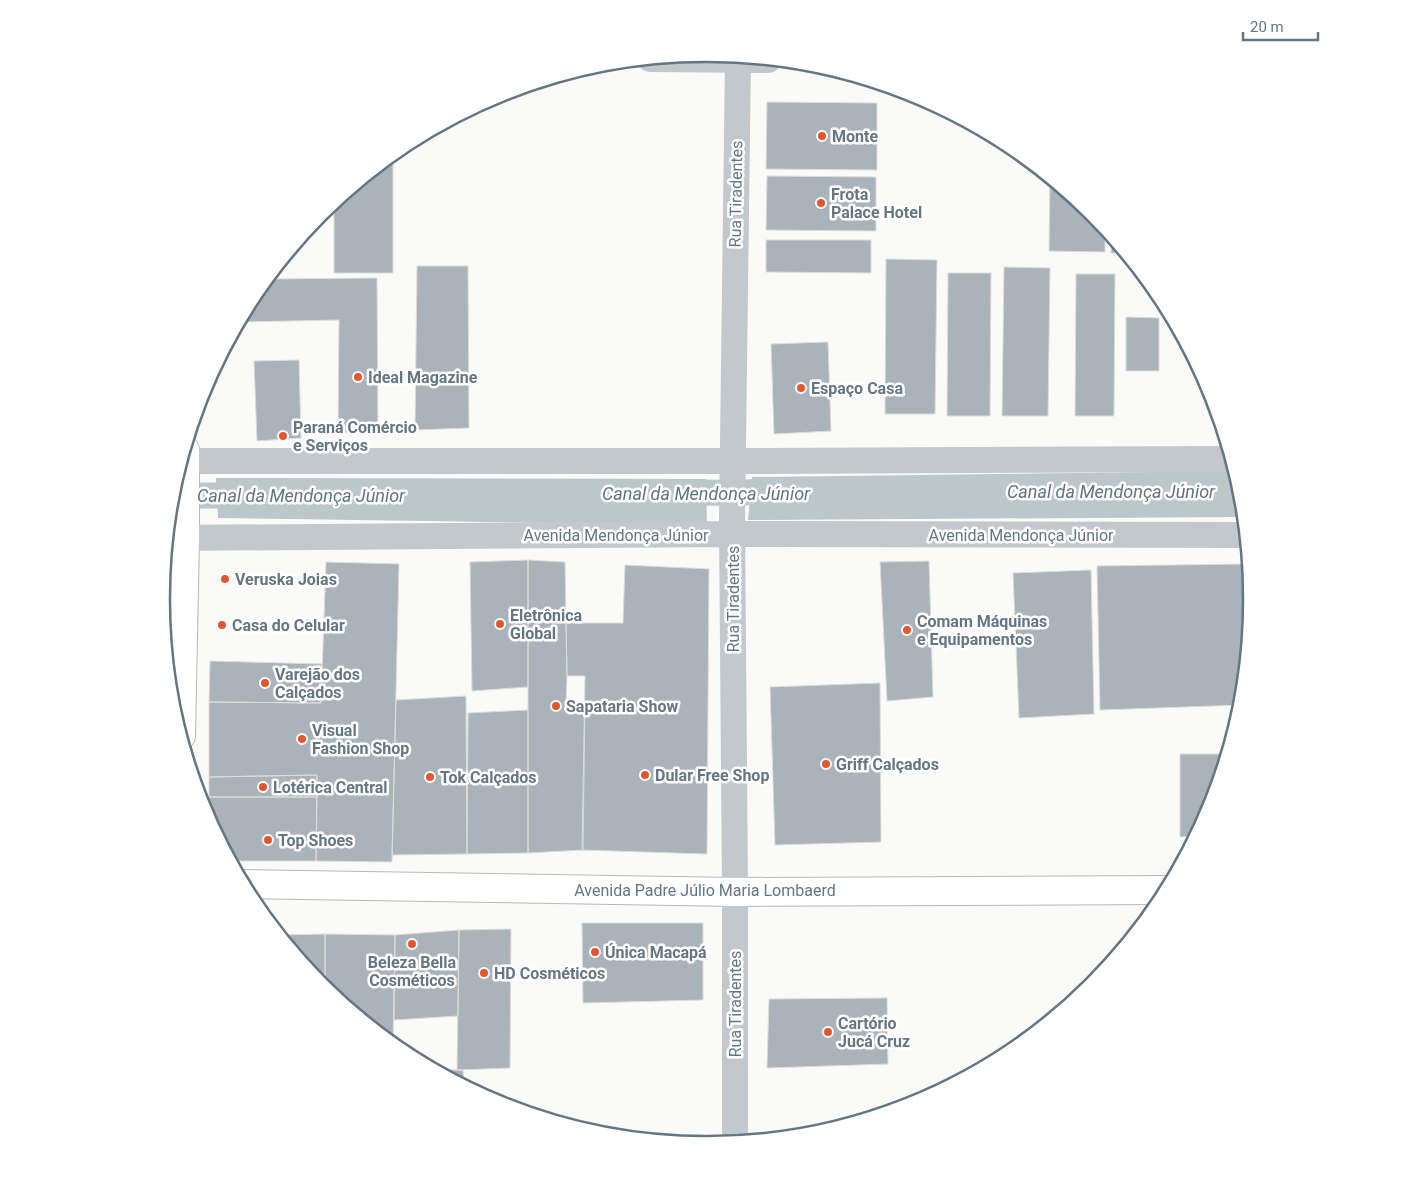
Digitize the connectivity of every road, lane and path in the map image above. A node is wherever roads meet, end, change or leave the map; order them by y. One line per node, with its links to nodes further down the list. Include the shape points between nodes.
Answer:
1 (738, 64): 4 (street, Rua Tiradentes)
2 (1225, 459): 4 (street)
3 (187, 463): 4 (street)
4 (733, 469): 6 (street, Rua Tiradentes)
5 (183, 483): 7 (main road)
6 (732, 528): 7 (street, Avenida Mendonça Júnior); 8 (street, Avenida Mendonça Júnior); 12 (street, Rua Tiradentes)
7 (179, 532): 9 (main road)
8 (1239, 535)
9 (181, 707)
10 (252, 884): 12 (main road, Avenida Padre Júlio Maria Lombaerd)
11 (1157, 890): 12 (main road, Avenida Padre Júlio Maria Lombaerd)
12 (736, 892): 13 (street, Rua Tiradentes)
13 (735, 1134)

